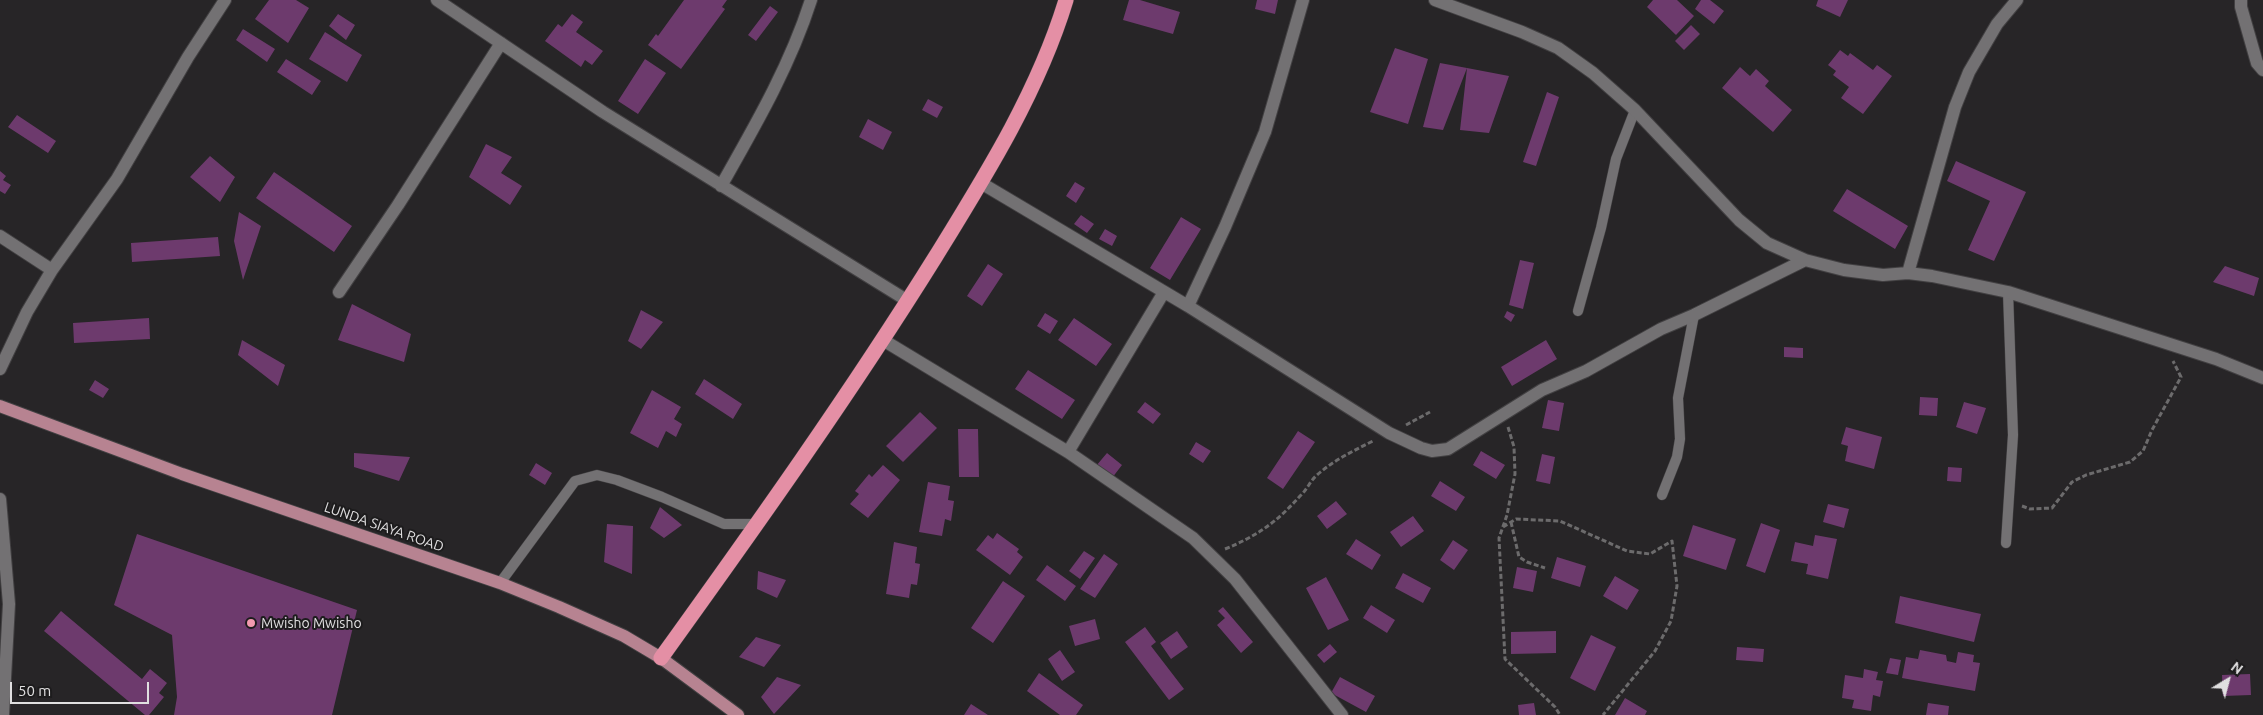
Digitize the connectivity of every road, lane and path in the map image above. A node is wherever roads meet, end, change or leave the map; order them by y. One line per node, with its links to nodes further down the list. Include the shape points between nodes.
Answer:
1 (225, 0): 16 (street, via 117,180)
2 (437, 0): 9 (street)
3 (811, 0): 13 (street, via 784,69)
4 (1066, 0): 12 (highway, via 1038,74)
5 (1303, 0): 22 (street, via 1265,132)
6 (1435, 0): 11 (street, via 1514,28 1558,48)
7 (2017, 0): 17 (street, via 1997,24 1969,72 1955,107)
8 (2241, 0): 10 (street, via 2257,63)
9 (501, 43): 13 (street); 18 (street)
10 (2263, 70)
11 (1635, 110): 15 (street, via 1739,220 1767,243); 23 (lane, via 1616,159)
12 (981, 183): 19 (street); 21 (highway)
13 (721, 186): 21 (street)
14 (0, 236): 16 (street)
15 (1805, 260): 17 (street, via 1883,275); 24 (street)
16 (52, 270): 27 (street)
17 (1908, 273): 20 (street)
18 (339, 292)
19 (1164, 292): 22 (street); 33 (street)
20 (2008, 292): 26 (street); 36 (lane, via 2013,435)
21 (908, 301): 25 (highway)
22 (1188, 306): 32 (street)
23 (1578, 311)
24 (1694, 316): 31 (street, via 1661,329 1586,371 1542,390); 34 (lane, via 1678,398 1680,439 1677,457)
25 (883, 340): 33 (street); 38 (highway)
26 (2164, 342): 28 (street); 36 (path, via 2181,376 2143,452 2130,462 2072,482 2052,508 2030,509)
27 (0, 368)
28 (2263, 377)
29 (0, 406): 43 (main road, LUNDA SIAYA ROAD, via 182,474)
30 (1430, 412): 32 (path)
31 (1505, 415): 32 (street, via 1448,449 1432,451); 39 (path, via 1514,447 1515,474)
32 (1389, 434): 41 (path, via 1336,459 1266,530)
33 (1068, 452): 41 (street, via 1175,524)
34 (1662, 495)
35 (0, 499): 45 (street, via 9,604)
36 (2009, 502): 40 (lane)
37 (1511, 522): 39 (path); 42 (path, via 1519,557); 49 (path, via 1516,518 1560,521 1627,551 1650,554 1672,541 1677,586 1670,621 1655,651)
38 (757, 524): 43 (lane, via 724,524 617,480 597,475 574,481); 44 (highway)
39 (1503, 527): 48 (path, via 1499,538 1505,659)
40 (2006, 543)
41 (1211, 555): 47 (street, via 1235,579)
42 (1545, 568)
43 (500, 583): 44 (main road, LUNDA SIAYA ROAD, via 624,636)
44 (661, 658): 46 (main road, LUNDA SIAYA ROAD)
45 (3, 715)
46 (738, 715)
47 (1342, 715)
48 (1560, 715)
49 (1603, 715)

